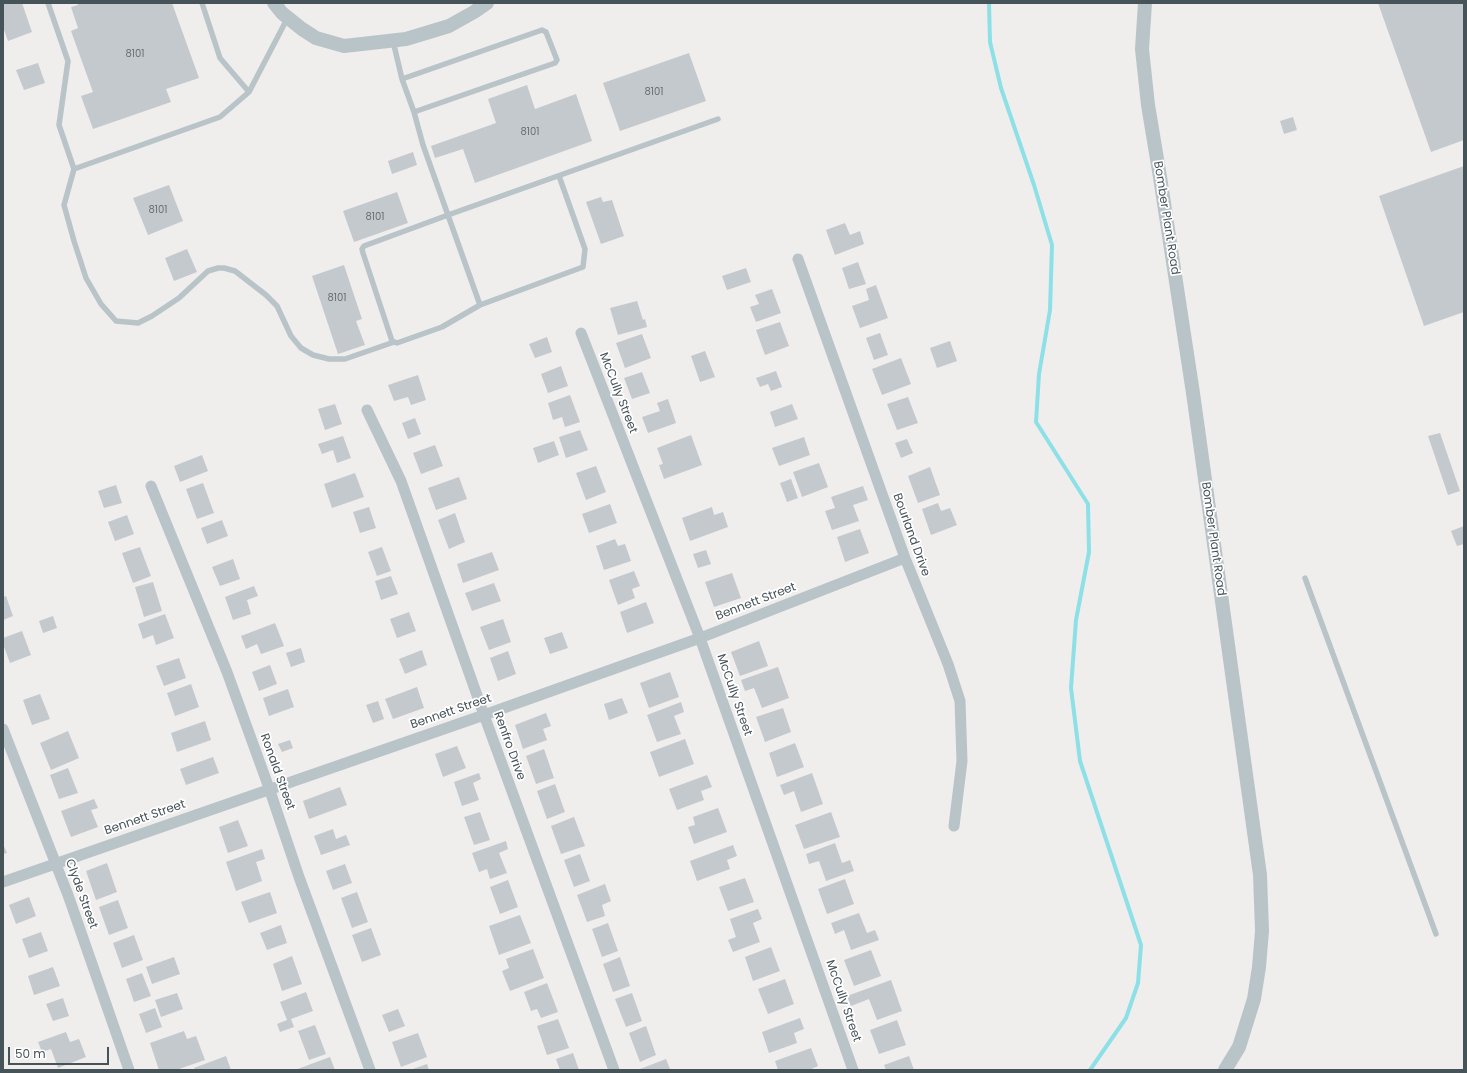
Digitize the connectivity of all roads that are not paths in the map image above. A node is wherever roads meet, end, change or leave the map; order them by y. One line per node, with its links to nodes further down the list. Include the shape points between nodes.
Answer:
1 (48, 3): 12 (lane, via 68,61 59,126)
2 (202, 3): 9 (lane, via 220,58)
3 (274, 3): 6 (street)
4 (487, 3): 7 (street, via 449,26)
5 (1145, 3): 35 (street, Bomber Plant Road, via 1142,49 1148,105 1192,385 1260,874 1262,932 1254,999 1238,1047)
6 (288, 18): 7 (street, via 316,38 344,46); 9 (lane)
7 (392, 41): 8 (lane)
8 (402, 79): 10 (lane); 10 (lane, via 542,30 546,32 557,60 555,63)
9 (249, 92): 12 (lane, via 220,117)
10 (414, 112): 14 (lane)
11 (718, 120): 13 (lane)
12 (74, 169): 18 (lane, via 64,205 86,278 101,304 116,321 138,323 152,316 179,298 208,271 218,268 235,271 266,295 277,306 291,336 301,348 313,356 345,359)
13 (559, 176): 14 (lane); 16 (lane, via 585,249 583,267)
14 (448, 215): 16 (lane); 18 (lane, via 364,246 362,249)
15 (798, 259): 21 (street, Bourland Drive)
16 (480, 305): 18 (lane, via 442,327)
17 (581, 333): 23 (street, McCully Street)
18 (394, 342)
19 (367, 410): 24 (street, Renfro Drive, via 401,481)
20 (151, 486): 26 (street, Ronald Street, via 227,672)
21 (905, 558): 23 (street, Bennett Street); 27 (street, Bourland Drive, via 948,664 960,701 962,761)
22 (1305, 578): 30 (lane)
23 (700, 638): 24 (street, Bennett Street); 34 (street, McCully Street)
24 (484, 715): 26 (street, Bennett Street); 33 (street, Renfro Drive)
25 (3, 729): 28 (street, Clyde Street)
26 (269, 788): 28 (street, Bennett Street); 32 (street, Ronald Street)
27 (954, 826)
28 (56, 862): 29 (street, Bennett Street); 31 (street, Clyde Street)
29 (3, 882)
30 (1436, 934)
31 (129, 1070)
32 (370, 1070)
33 (614, 1070)
34 (853, 1070)
35 (1226, 1070)

